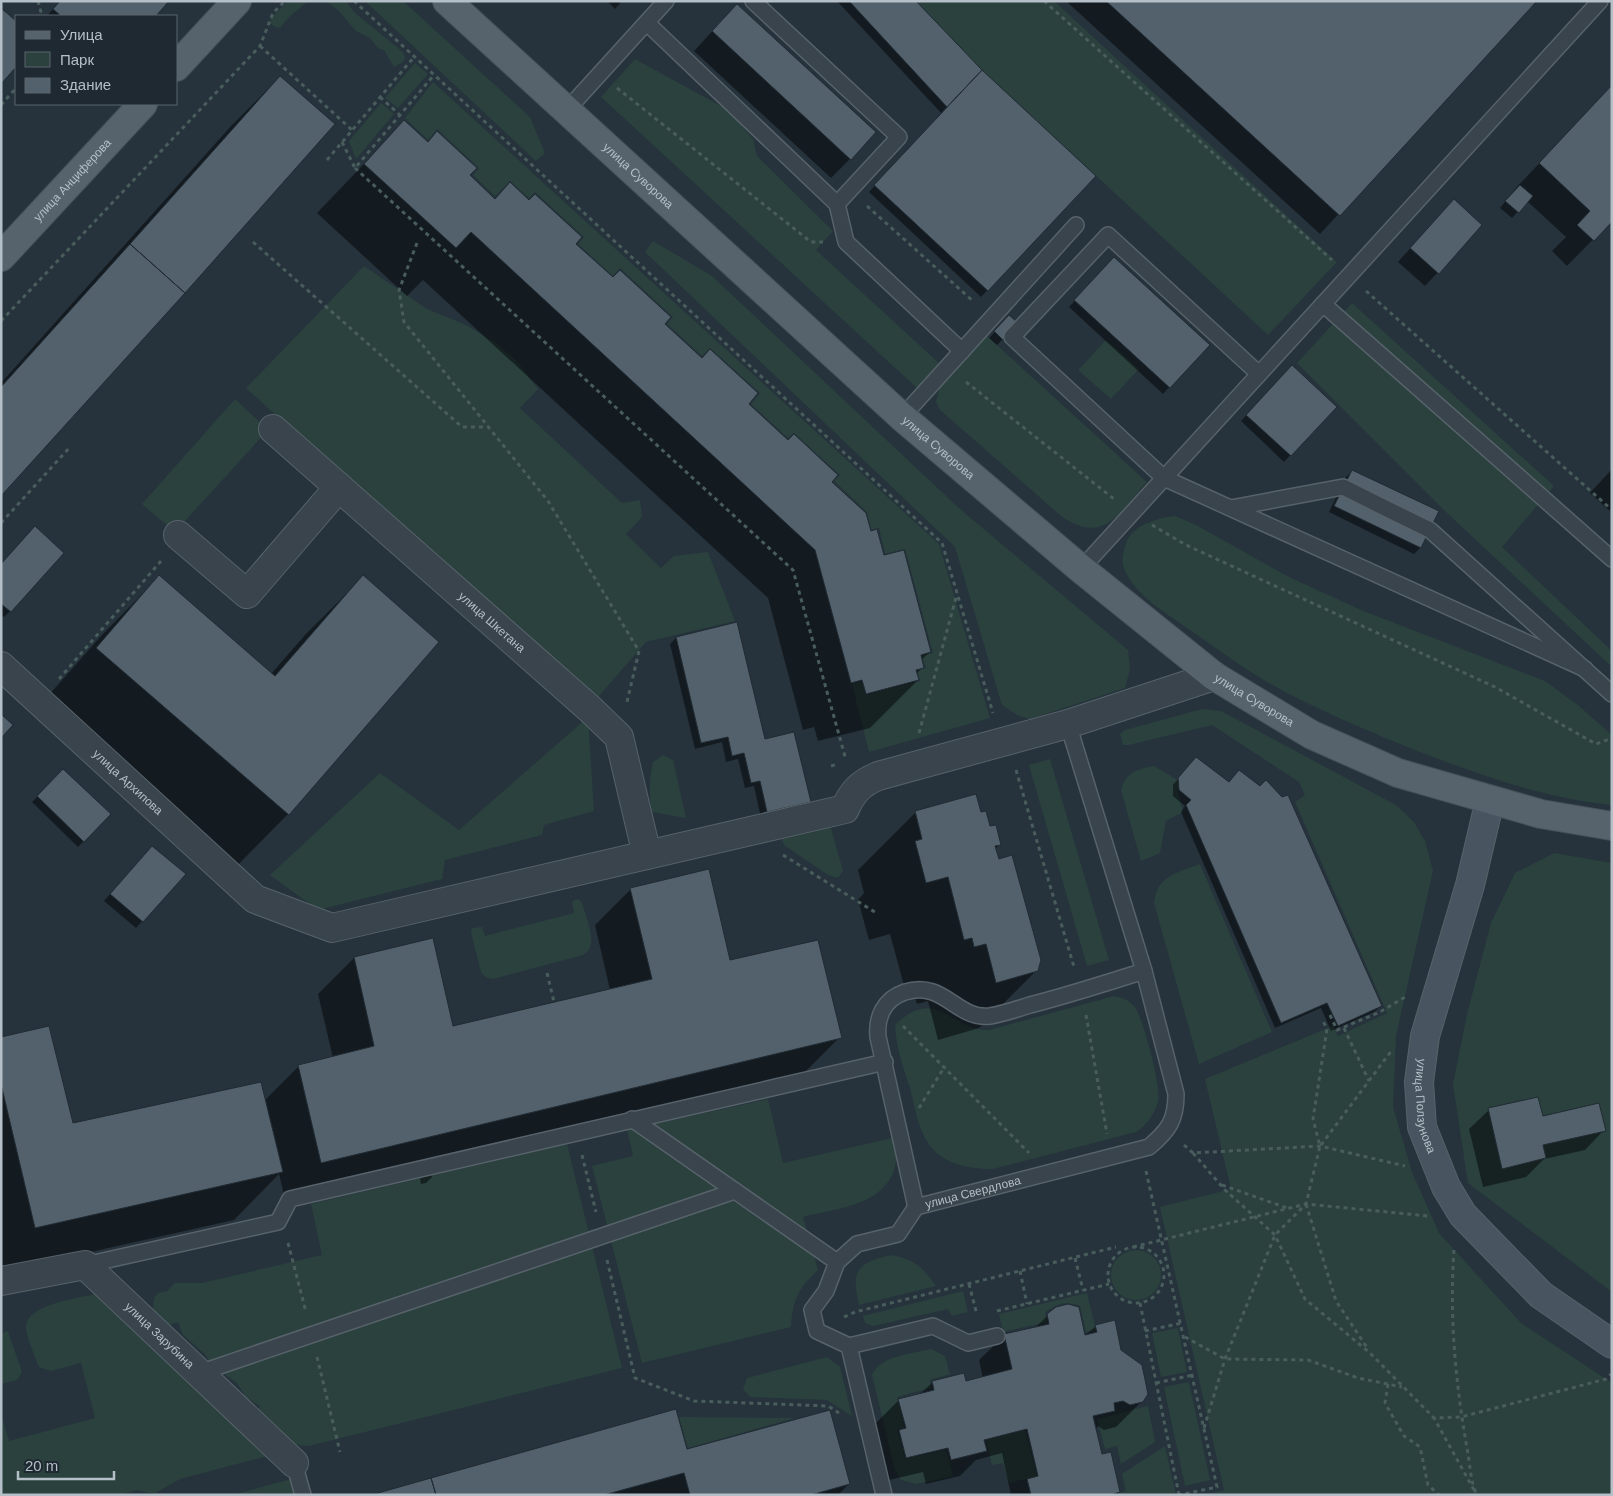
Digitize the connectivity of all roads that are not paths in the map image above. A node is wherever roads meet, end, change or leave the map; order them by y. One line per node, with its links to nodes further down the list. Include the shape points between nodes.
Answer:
1 (237, 1): 7 (main road)
2 (448, 1): 9 (main road, улица Суворова)
3 (666, 1): 6 (lane)
4 (753, 1): 10 (lane, via 899,137)
5 (1600, 1): 13 (lane)
6 (647, 22): 9 (lane); 10 (lane)
7 (178, 65)
8 (142, 105): 12 (main road, улица Анциферова)
9 (566, 111): 16 (main road, улица Суворова)
10 (837, 204): 14 (lane, via 846,242)
11 (1076, 225): 14 (lane)
12 (1, 257)
13 (1323, 304): 15 (lane); 22 (lane)
14 (962, 351): 16 (lane)
15 (1259, 374): 18 (lane); 18 (lane, via 1108,235 1012,337)
16 (902, 417): 23 (main road, улица Суворова)
17 (274, 429): 19 (street, улица Шкетана)
18 (1164, 478): 20 (lane); 23 (lane)
19 (338, 487): 21 (street, via 247,594); 31 (street, улица Шкетана, via 619,737)
20 (1231, 508): 25 (lane); 25 (lane, via 1343,488 1430,530)
21 (180, 536)
22 (1612, 559)
23 (1081, 569): 26 (main road, улица Суворова)
24 (1, 666): 31 (street, улица Архипова, via 255,899 332,928)
25 (1585, 669): 27 (lane)
26 (1214, 676): 28 (street); 29 (main road, улица Суворова, via 1312,735 1398,773)
27 (1612, 694)
28 (1068, 724): 31 (street, via 864,782 850,796 845,809); 32 (lane)
29 (1490, 800): 30 (main road, улица Суворова, via 1541,814); 41 (main road, улица Ползунова, via 1470,885 1423,1048 1419,1082 1422,1127 1446,1187 1477,1230 1541,1295)
30 (1612, 826)
31 (647, 855)
32 (1144, 971): 33 (lane, via 1082,992 990,1016 969,1013 938,992 904,992 884,1006 878,1018); 36 (lane, улица Свердлова, via 1176,1094 1176,1112 1167,1130 1141,1150)
33 (885, 1062): 34 (lane); 36 (lane, via 888,1097 901,1136)
34 (632, 1119): 35 (lane); 38 (lane, via 290,1199 278,1222)
35 (735, 1191): 37 (lane); 43 (lane)
36 (916, 1206): 37 (lane, улица Свердлова, via 898,1234 857,1244)
37 (837, 1262): 42 (lane, улица Свердлова, via 826,1290 812,1310 817,1331)
38 (85, 1265): 39 (street); 43 (street, улица Зарубина)
39 (1, 1281)
40 (997, 1336): 42 (lane, via 968,1343 933,1326)
41 (1612, 1344)
42 (849, 1346): 46 (lane)
43 (198, 1373): 44 (street, улица Зарубина)
44 (294, 1463): 45 (lane)
45 (303, 1495)
46 (884, 1495)

